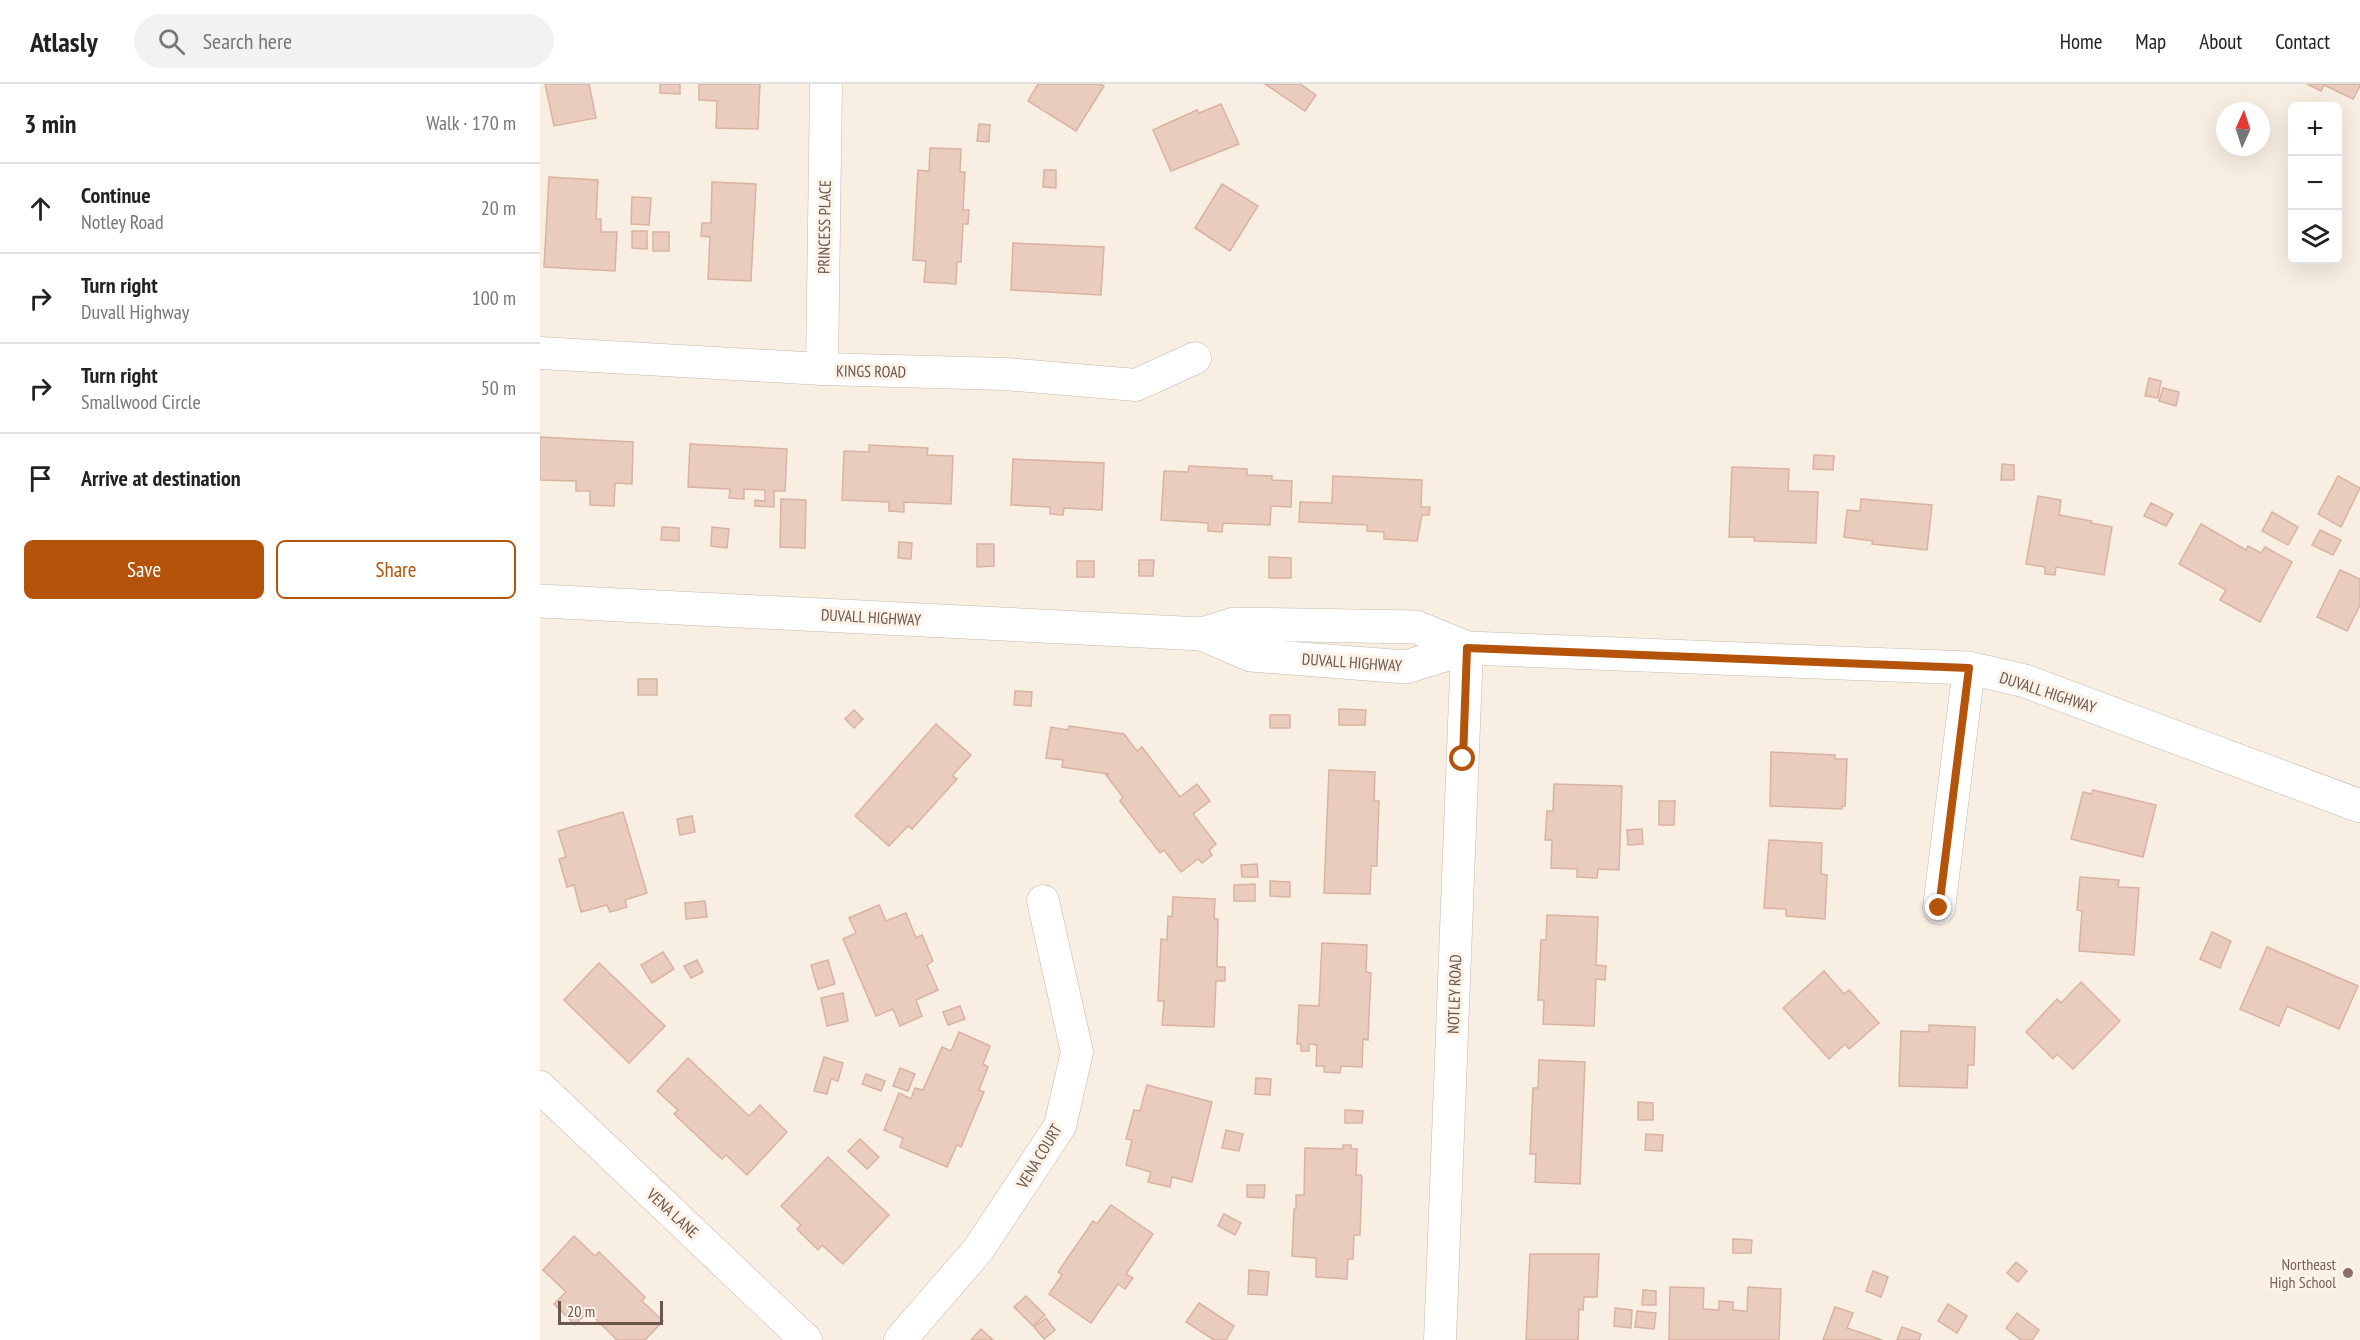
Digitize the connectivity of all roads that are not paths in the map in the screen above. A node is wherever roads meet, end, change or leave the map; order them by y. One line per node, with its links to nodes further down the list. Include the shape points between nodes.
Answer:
1 (826, 84): 4 (street, PRINCESS PLACE)
2 (540, 352): 4 (street, KINGS ROAD)
3 (1195, 358): 4 (street, KINGS ROAD, via 1136,385 994,374)
4 (822, 369)
5 (540, 601): 6 (street, DUVALL HIGHWAY, via 1203,634 1251,655 1406,667)
6 (1467, 648): 7 (street, DUVALL HIGHWAY); 14 (street, NOTLEY ROAD)
7 (1969, 668): 8 (street, DUVALL HIGHWAY, via 2025,681); 10 (street)
8 (2360, 806)
9 (1042, 901): 13 (street, VENA COURT, via 1077,1052 1060,1126 978,1250)
10 (1939, 908)
11 (540, 1087): 12 (street, VENA LANE)
12 (806, 1340)
13 (900, 1340)
14 (1440, 1340)

